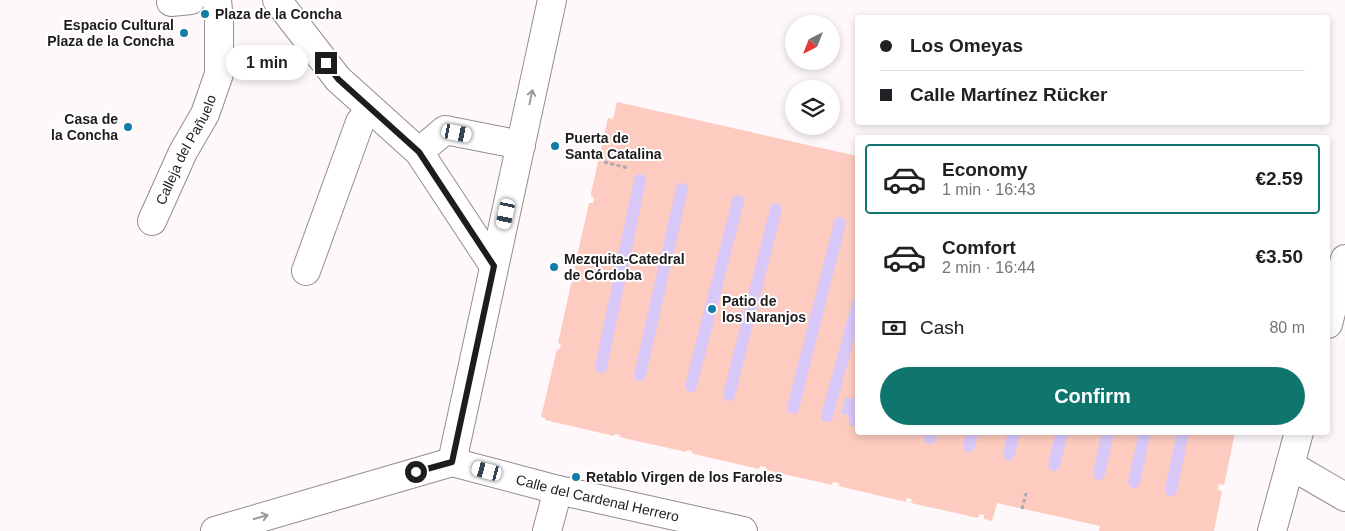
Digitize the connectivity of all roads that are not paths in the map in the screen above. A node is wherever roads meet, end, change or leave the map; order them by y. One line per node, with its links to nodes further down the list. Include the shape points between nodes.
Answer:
1 (277, 0): 4 (street, via 338,79)
2 (552, 0): 5 (street, one-way to 2)
3 (218, 10): 7 (street, Calleja del Pañuelo, via 219,74 205,114 183,152)
4 (370, 109): 6 (street); 10 (street, via 360,122)
5 (521, 145): 6 (street, via 445,130); 9 (street)
6 (419, 152): 9 (street)
7 (152, 221)
8 (1345, 258): 11 (street)
9 (494, 266): 13 (street)
10 (306, 272)
11 (1330, 316)
12 (1298, 435): 14 (street)
13 (452, 462): 15 (street, Calle del Cardenal Herrero); 17 (street, one-way to 13)
14 (1290, 465): 16 (street); 20 (street)
15 (558, 490): 18 (street); 19 (street, Calle del Cardenal Herrero)
16 (1345, 497)
17 (214, 531)
18 (548, 531)
19 (743, 531)
20 (1272, 531)

